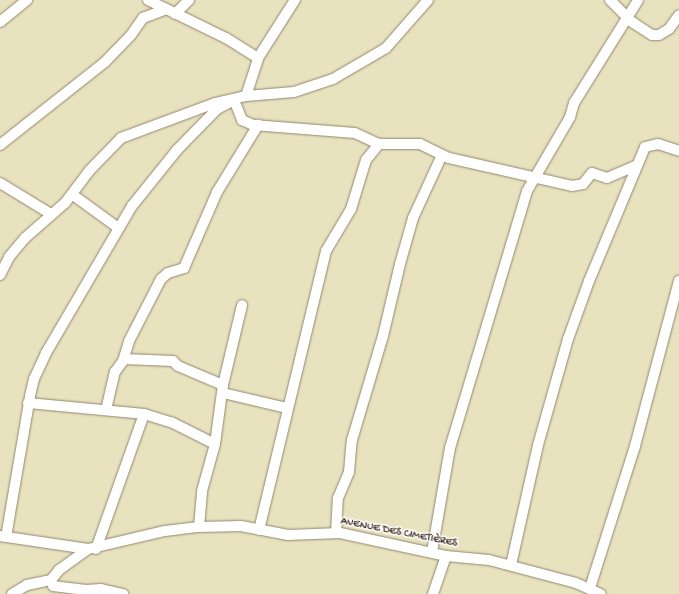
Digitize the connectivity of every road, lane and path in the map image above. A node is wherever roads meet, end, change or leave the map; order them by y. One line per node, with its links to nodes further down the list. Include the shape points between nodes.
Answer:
1 (27, 0): 11 (street)
2 (148, 0): 8 (street)
3 (189, 0): 8 (street)
4 (295, 0): 12 (street)
5 (428, 0): 13 (street, via 392,43 344,73 301,90)
6 (610, 0): 10 (street)
7 (638, 0): 10 (street)
8 (171, 12): 12 (street, via 226,38); 19 (street, via 143,18 131,35 105,62)
9 (679, 15): 10 (street, via 669,29 659,35 644,32)
10 (627, 17): 23 (street, via 574,103 570,117)
11 (0, 22)
12 (258, 58): 13 (street)
13 (246, 96): 14 (street)
14 (234, 100): 15 (street); 25 (street, via 215,103 121,138 90,170); 27 (street, via 217,109 177,150 150,181)
15 (245, 122): 16 (street); 17 (street)
16 (258, 125): 17 (street); 18 (street, via 354,133)
17 (250, 138): 32 (street, via 217,192 184,268 168,273 161,279 129,342)
18 (379, 144): 21 (street, via 416,143); 35 (street, via 366,160 351,209 326,251)
19 (0, 145)
20 (679, 151): 22 (street, via 664,145 646,146)
21 (442, 155): 23 (street); 41 (street, via 413,218 400,264 383,336 352,440 349,472 338,498)
22 (636, 164): 23 (street, via 607,178 592,173 583,184 576,186); 46 (street, via 568,339 538,445)
23 (533, 179): 44 (street, via 527,191 450,448)
24 (0, 182): 26 (street)
25 (73, 195): 26 (street); 27 (street)
26 (52, 214): 28 (street)
27 (118, 227): 34 (street, via 46,353 34,379)
28 (5, 256): 29 (street)
29 (0, 275)
30 (679, 281): 48 (street, via 636,446)
31 (242, 304): 33 (street)
32 (124, 359): 33 (street, via 173,361); 36 (street, via 115,372)
33 (223, 389): 35 (street); 38 (street)
34 (28, 402): 36 (street); 42 (street)
35 (287, 408): 40 (street)
36 (106, 410): 37 (street)
37 (144, 414): 38 (street, via 171,422); 43 (street)
38 (215, 444): 39 (street, via 202,492)
39 (199, 527): 40 (street, AVENUE DES CIMETIÈRES, via 231,526); 43 (street, AVENUE DES CIMETIÈRES, via 156,533)
40 (259, 530): 41 (street, AVENUE DES CIMETIÈRES, via 288,535)
41 (336, 533): 44 (street, AVENUE DES CIMETIÈRES)
42 (3, 536): 43 (street, AVENUE DES CIMETIÈRES, via 52,546)
43 (92, 549): 47 (street, via 59,570)
44 (432, 552): 45 (street, AVENUE DES CIMETIÈRES)
45 (446, 556): 46 (street, AVENUE DES CIMETIÈRES, via 480,558); 51 (street)
46 (512, 565): 48 (street, AVENUE DES CIMETIÈRES)
47 (53, 586): 49 (street, via 44,583 27,585); 50 (street, via 101,589)
48 (590, 588): 52 (street, AVENUE DES CIMETIÈRES)
49 (12, 594)
50 (122, 594)
51 (434, 594)
52 (601, 594)

